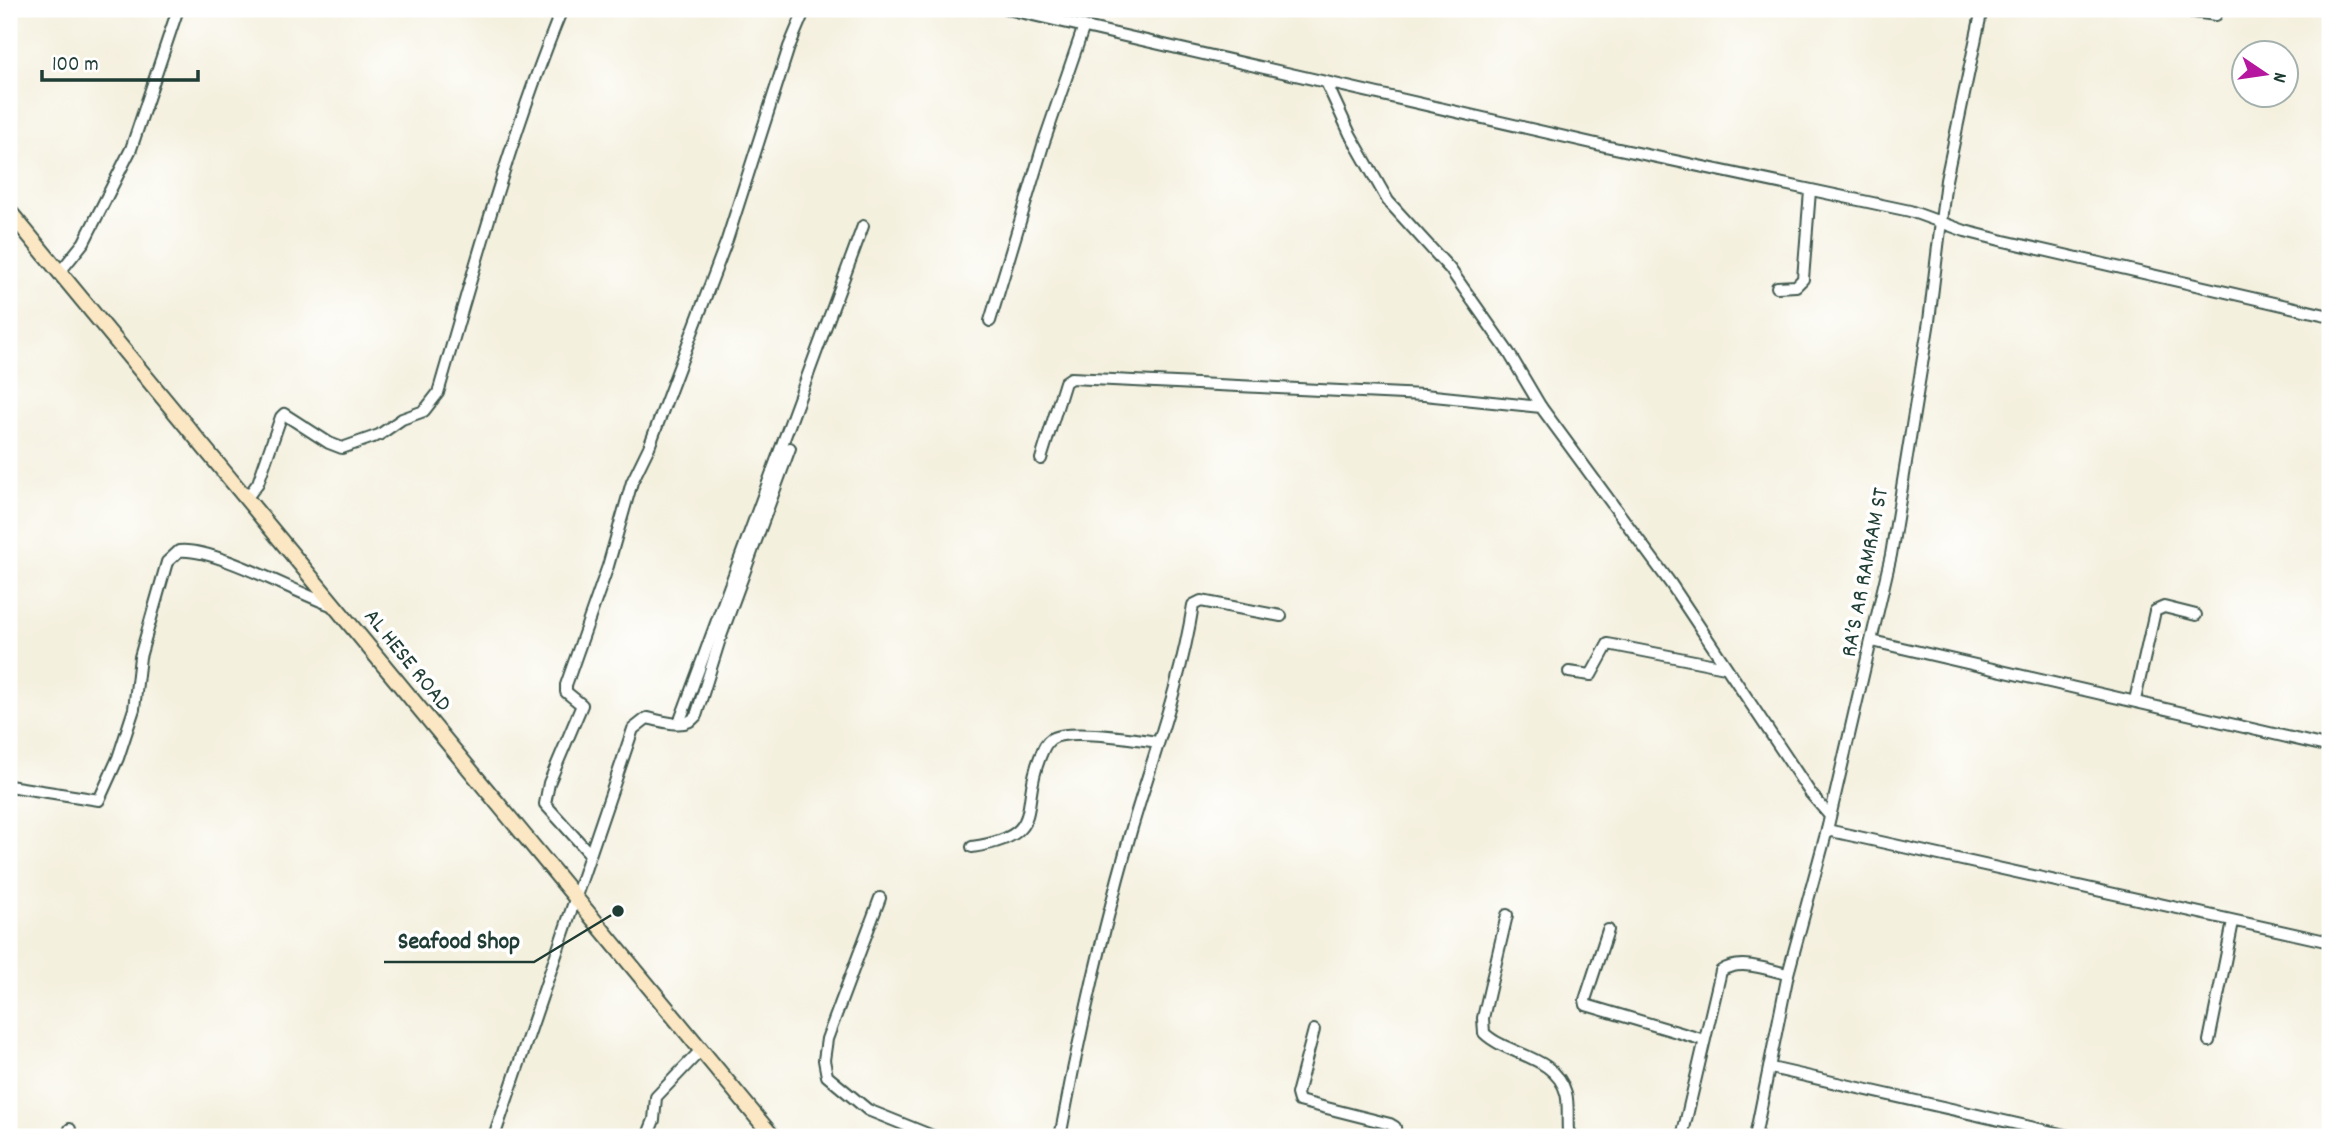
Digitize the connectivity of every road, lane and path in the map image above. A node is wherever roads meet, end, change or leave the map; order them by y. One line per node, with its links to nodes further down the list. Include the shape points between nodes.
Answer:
1 (178, 9): 15 (street, via 131,149 84,242)
2 (562, 9): 22 (street, via 516,127 431,404 379,435 342,448 284,414 258,483)
3 (805, 9): 37 (street, via 727,240 632,482 566,685 566,692 582,705 549,783 545,804)
4 (1007, 9): 7 (street)
5 (1982, 9): 13 (street, RA’S AR RAMRAM ST, via 1958,110)
6 (2172, 9): 8 (street)
7 (1057, 14): 9 (street)
8 (2216, 15)
9 (1084, 26): 10 (street); 18 (street)
10 (1326, 82): 11 (street); 19 (street, via 1388,201 1450,269)
11 (1810, 191): 13 (street); 16 (street, via 1804,279 1796,286)
12 (9, 211): 15 (street, AL HESE ROAD)
13 (1941, 221): 17 (street, via 2004,241); 26 (street, RA’S AR RAMRAM ST, via 1891,555)
14 (863, 226): 30 (street)
15 (60, 272): 22 (street, AL HESE ROAD)
16 (1777, 286)
17 (2330, 316)
18 (990, 321)
19 (1541, 407): 21 (street, via 1424,396 1071,378 1065,382); 27 (street, via 1671,584)
20 (790, 448): 30 (street, via 696,716 691,723)
21 (1041, 459)
22 (246, 499): 23 (street, AL HESE ROAD)
23 (338, 608): 33 (street, via 231,564 179,551 167,562 140,657 134,709 99,800); 38 (street, AL HESE ROAD)
24 (2196, 615): 29 (street, via 2164,607 2155,611)
25 (1281, 616): 31 (street, via 1196,602)
26 (1872, 641): 29 (street); 34 (street, RA’S AR RAMRAM ST)
27 (1725, 667): 28 (street, via 1608,644 1591,675); 34 (street)
28 (1569, 672)
29 (2135, 700): 32 (street)
30 (680, 723): 37 (street, via 648,718 633,729)
31 (1158, 742): 36 (street, via 1121,735 1054,736 1045,744 1038,763 1026,821 1000,843); 54 (street, via 1084,1008)
32 (2330, 747)
33 (9, 786)
34 (1830, 816): 35 (street, RA’S AR RAMRAM ST)
35 (1827, 830): 41 (street); 44 (street, RA’S AR RAMRAM ST)
36 (972, 847)
37 (590, 853): 38 (street)
38 (577, 897): 48 (street, AL HESE ROAD); 51 (street)
39 (880, 898): 53 (street, via 827,1039 827,1076 868,1110)
40 (1507, 915): 56 (street, via 1483,1018 1484,1033 1492,1041 1545,1063 1563,1085 1567,1131)
41 (2233, 922): 43 (street); 47 (street)
42 (1608, 930): 46 (street, via 1586,1005)
43 (2330, 943)
44 (1788, 974): 46 (street, via 1741,964 1721,971); 49 (street, RA’S AR RAMRAM ST)
45 (1314, 1030): 55 (street, via 1299,1101 1390,1124)
46 (1704, 1040): 57 (street)
47 (2208, 1041)
48 (701, 1050): 50 (street, AL HESE ROAD); 52 (street, via 656,1097)
49 (1770, 1068): 58 (street, RA’S AR RAMRAM ST); 59 (street)
50 (768, 1136)
51 (494, 1137)
52 (647, 1137)
53 (934, 1137)
54 (1060, 1137)
55 (1396, 1137)
56 (1573, 1137)
57 (1682, 1137)
58 (1759, 1137)
59 (2074, 1137)

